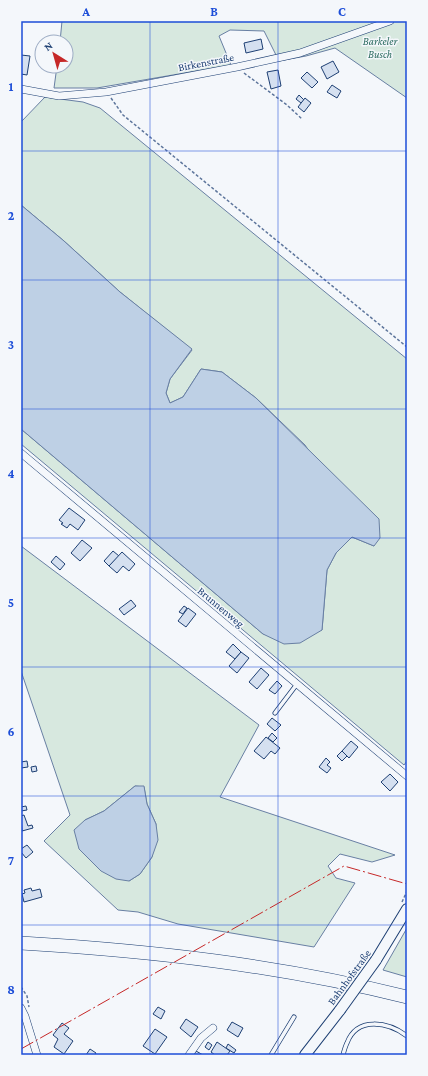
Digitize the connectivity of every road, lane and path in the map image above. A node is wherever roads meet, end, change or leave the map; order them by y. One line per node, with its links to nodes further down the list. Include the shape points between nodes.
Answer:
1 (390, 21): 2 (street, Birkenstraße, via 300,53)
2 (237, 67): 4 (street, Birkenstraße); 5 (path)
3 (21, 89): 4 (street, Birkenstraße, via 59,96)
4 (106, 92): 6 (path, via 124,115)
5 (302, 119)
6 (407, 347)
7 (21, 453): 8 (street, Brunnenweg)
8 (297, 684): 9 (lane); 10 (street, Brunnenweg)
9 (275, 713)
10 (407, 776)
11 (407, 909): 25 (street, Bahnhofstraße, bridge, via 376,960)
12 (21, 944): 15 (highway, via 138,951 225,962 336,980)
13 (21, 987): 14 (path)
14 (27, 996): 16 (path); 18 (path)
15 (407, 997)
16 (24, 1000)
17 (21, 1008): 22 (street)
18 (30, 1009)
19 (294, 1017): 24 (lane)
20 (213, 1028): 23 (street, via 200,1038)
21 (407, 1036): 26 (lane, via 400,1030 388,1026 366,1024 355,1031 347,1042)
22 (38, 1055)
23 (189, 1055)
24 (271, 1055)
25 (305, 1055)
26 (343, 1055)

